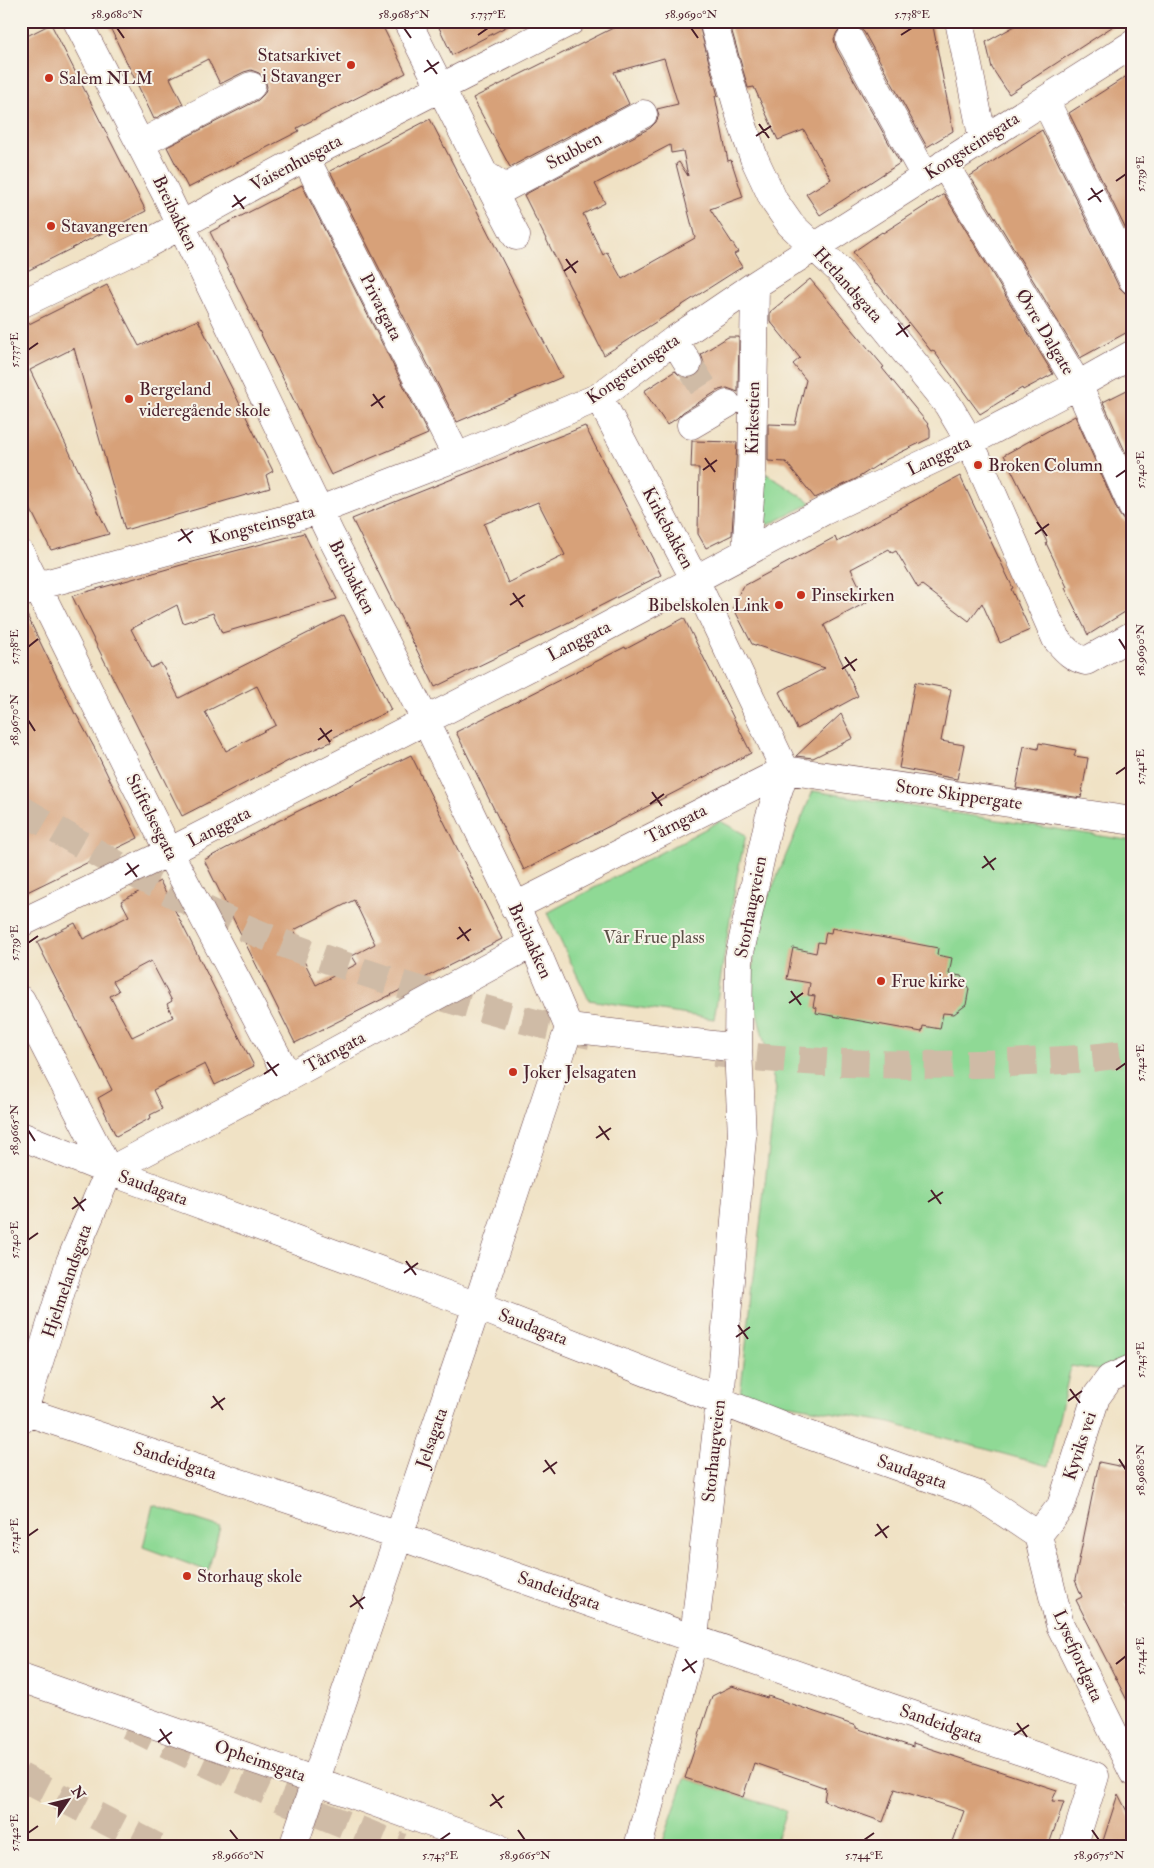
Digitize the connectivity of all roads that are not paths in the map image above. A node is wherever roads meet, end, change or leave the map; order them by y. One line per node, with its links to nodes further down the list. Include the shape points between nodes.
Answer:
1 (77, 21): 13 (street, Breibakken)
2 (407, 21): 9 (street)
3 (571, 21): 9 (street, Vaisenhusgata)
4 (713, 21): 19 (street, Hetlandsgata, via 743,126 765,183 790,224)
5 (959, 21): 12 (street)
6 (850, 40): 15 (street, Øvre Dalgate)
7 (1133, 44): 10 (street, Kongsteinsgata)
8 (251, 86): 13 (street)
9 (440, 90): 14 (street, Vaisenhusgata); 16 (street)
10 (1045, 100): 12 (street, Kongsteinsgata); 20 (street)
11 (643, 114): 16 (street, Stubben)
12 (983, 140): 15 (street, Kongsteinsgata)
13 (140, 144): 17 (street, Breibakken)
14 (305, 157): 17 (street, Vaisenhusgata); 31 (street, Privatgata)
15 (934, 170): 19 (street, Kongsteinsgata); 26 (street, Øvre Dalgate)
16 (495, 181): 18 (street)
17 (182, 225): 22 (street, Vaisenhusgata); 33 (street, Breibakken)
18 (516, 236)
19 (814, 247): 21 (street, Kongsteinsgata); 30 (street, Hetlandsgata, via 839,270 948,405)
20 (1133, 280)
21 (755, 285): 23 (street, Kongsteinsgata); 34 (street, Kirkestien, via 752,471)
22 (21, 304)
23 (674, 340): 25 (street); 27 (street, Kongsteinsgata)
24 (1133, 354): 26 (street, Langgata)
25 (688, 363)
26 (1078, 386): 30 (street, Langgata); 32 (street, Øvre Dalgate)
27 (599, 397): 31 (street, Kongsteinsgata); 36 (street, Kirkebakken)
28 (717, 404): 29 (street)
29 (691, 425)
30 (970, 442): 34 (street, Langgata); 38 (street, Hetlandsgata, via 1056,639 1069,654 1086,661)
31 (457, 457): 33 (street, Kongsteinsgata)
32 (1133, 508)
33 (320, 510): 37 (street, Kongsteinsgata); 39 (street, Breibakken)
34 (746, 552): 36 (street, Langgata)
35 (21, 554): 37 (street, Stiftelsesgata)
36 (695, 580): 39 (street, Langgata); 40 (street, Kirkebakken)
37 (29, 590): 42 (street, Stiftelsesgata)
38 (1133, 635)
39 (425, 720): 42 (street, Langgata); 43 (street, Breibakken)
40 (785, 770): 41 (street, Store Skippergate); 43 (street, Tårngata); 48 (street, Storhaugveien, via 769,819 738,957)
41 (1133, 821)
42 (169, 852): 44 (street, Langgata); 49 (street, Stiftelsesgata)
43 (514, 906): 45 (street, Breibakken)
44 (21, 924)
45 (533, 943): 47 (street, Breibakken); 49 (street, Tårngata)
46 (21, 1000): 51 (street)
47 (569, 1028): 48 (street); 52 (street, Jelsagata)
48 (738, 1048): 54 (street, Storhaugveien, via 742,1137)
49 (288, 1077): 51 (street, Tårngata)
50 (21, 1136): 51 (street, Saudagata)
51 (109, 1171): 52 (street, Saudagata); 55 (street, Hjelmelandsgata, via 70,1262)
52 (477, 1306): 54 (street, Saudagata); 57 (street, Jelsagata)
53 (1133, 1368): 56 (street, Kyviks vei, via 1110,1378 1096,1397 1061,1506)
54 (720, 1400): 56 (street, Saudagata, via 978,1495); 58 (street, Storhaugveien)
55 (22, 1414): 57 (street, Sandeidgata)
56 (1038, 1535): 60 (street, Lysefjordgata, via 1060,1625)
57 (399, 1536): 58 (street, Sandeidgata); 62 (street, Jelsagata)
58 (694, 1638): 61 (street, Sandeidgata); 65 (street, Storhaugveien)
59 (21, 1678): 62 (street, Opheimsgata)
60 (1130, 1762): 61 (street)
61 (1095, 1776): 66 (street)
62 (316, 1780): 63 (street, Jelsagata); 64 (street, Opheimsgata)
63 (292, 1847)
64 (497, 1847)
65 (638, 1847)
66 (1073, 1847)

